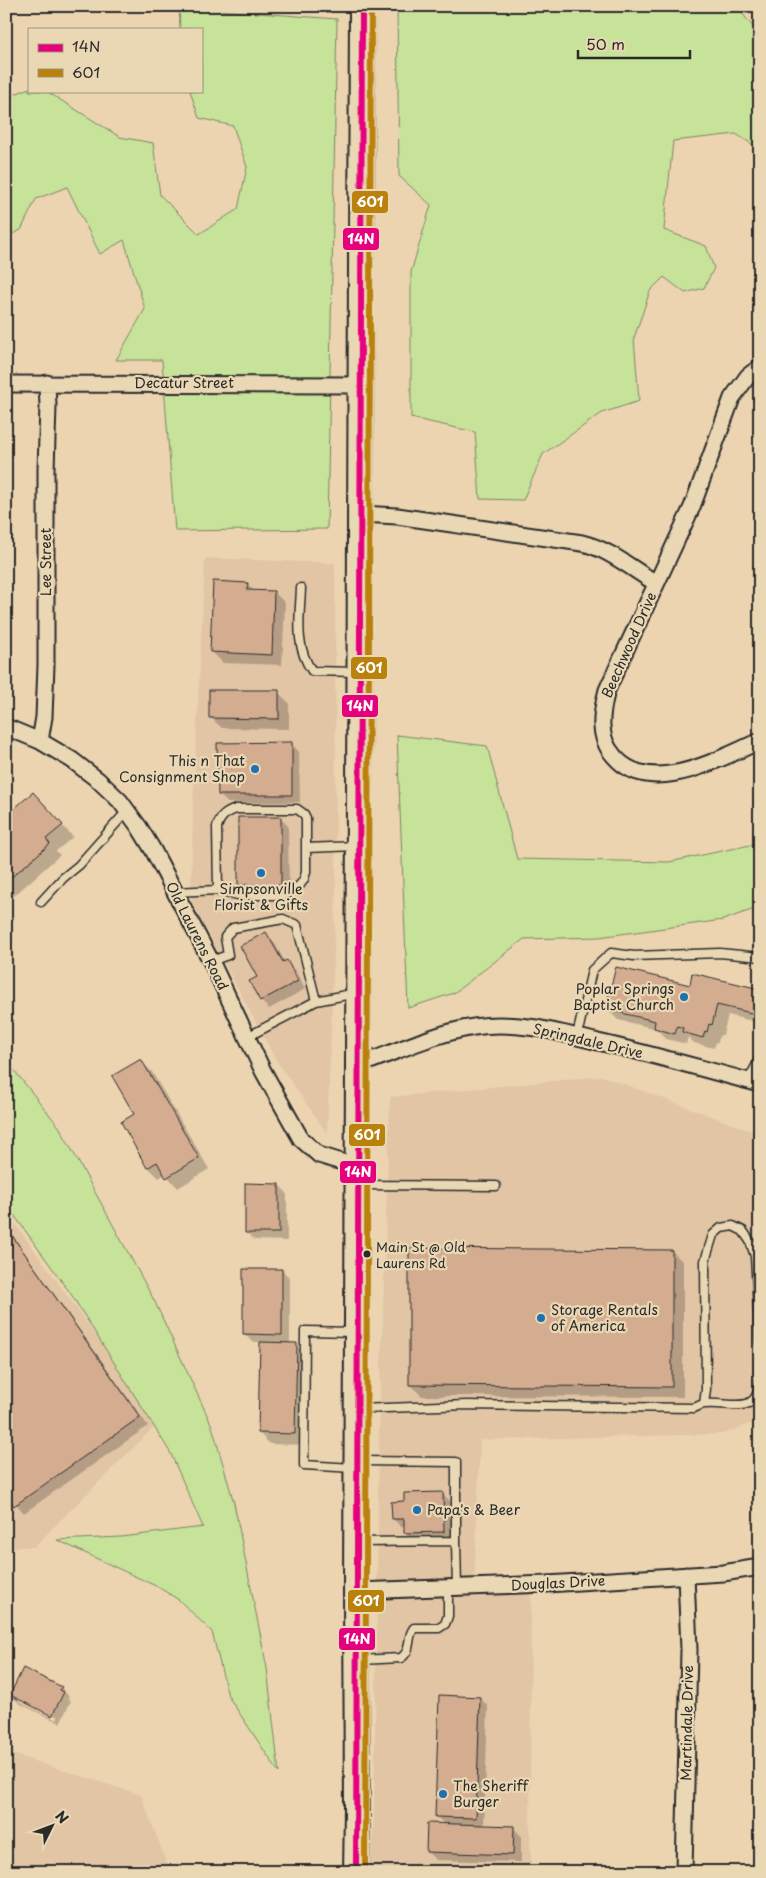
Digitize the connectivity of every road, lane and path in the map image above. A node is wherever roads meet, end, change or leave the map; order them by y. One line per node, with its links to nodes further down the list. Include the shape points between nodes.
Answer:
1 (362, 6): 5 (main road)
2 (760, 367): 7 (street, Beechwood Drive, via 748,376 732,398 692,507)
3 (47, 383): 4 (street, Decatur Street); 5 (street, Decatur Street); 11 (street, Lee Street, via 46,674)
4 (6, 384)
5 (361, 385): 6 (main road)
6 (361, 514): 7 (street, Beechwood Drive, via 397,516 593,545); 9 (main road)
7 (656, 583): 12 (street, Beechwood Drive, via 607,690 601,724 608,749 631,770 662,776 686,771)
8 (301, 588): 9 (lane, via 300,644 305,661 312,670)
9 (359, 672): 14 (main road)
10 (6, 727): 11 (street, Old Laurens Road)
11 (40, 741): 13 (street, Old Laurens Road, via 98,780)
12 (760, 741)
13 (127, 811): 17 (street, Old Laurens Road); 18 (lane)
14 (358, 846): 15 (lane); 21 (main road)
15 (306, 848): 16 (lane, via 304,879 286,895 238,895); 16 (lane, via 306,818 296,809 236,809 227,812 219,819 217,828)
16 (218, 890): 17 (lane)
17 (174, 892): 20 (street, Old Laurens Road)
18 (41, 902)
19 (760, 957): 23 (lane, via 720,953 634,956 611,953 592,970)
20 (211, 962): 22 (lane, via 228,955 225,936 233,928 283,919 297,925); 24 (street, Old Laurens Road)
21 (359, 992): 22 (lane); 26 (main road)
22 (316, 1001): 24 (lane)
23 (576, 1036): 26 (street, Springdale Drive, via 525,1026 476,1026 442,1034); 27 (street, Springdale Drive)
24 (246, 1037): 28 (street, Old Laurens Road, via 276,1096 307,1146)
25 (760, 1058): 27 (lane)
26 (359, 1064): 28 (main road)
27 (754, 1083)
28 (358, 1176): 29 (lane); 30 (main road)
29 (496, 1186)
30 (357, 1332): 34 (main road); 35 (lane, via 305,1331 304,1465)
31 (760, 1343): 33 (lane, via 755,1256 743,1232 733,1226 722,1228 714,1235 705,1261)
32 (760, 1379): 33 (lane, via 756,1398 746,1405)
33 (704, 1404): 34 (lane, via 694,1408 466,1405)
34 (357, 1409): 35 (main road)
35 (357, 1465): 36 (main road); 37 (lane, via 456,1462)
36 (356, 1542): 37 (lane); 41 (main road)
37 (456, 1542): 40 (lane)
38 (760, 1567): 39 (street, Douglas Drive)
39 (686, 1575): 40 (street, Douglas Drive); 44 (street, Martindale Drive, via 689,1650)
40 (452, 1588): 41 (street, Douglas Drive); 42 (lane, via 445,1624 439,1628 414,1628 410,1632 407,1654 401,1658)
41 (356, 1591): 42 (main road)
42 (356, 1660): 43 (main road)
43 (356, 1872)
44 (684, 1872)

